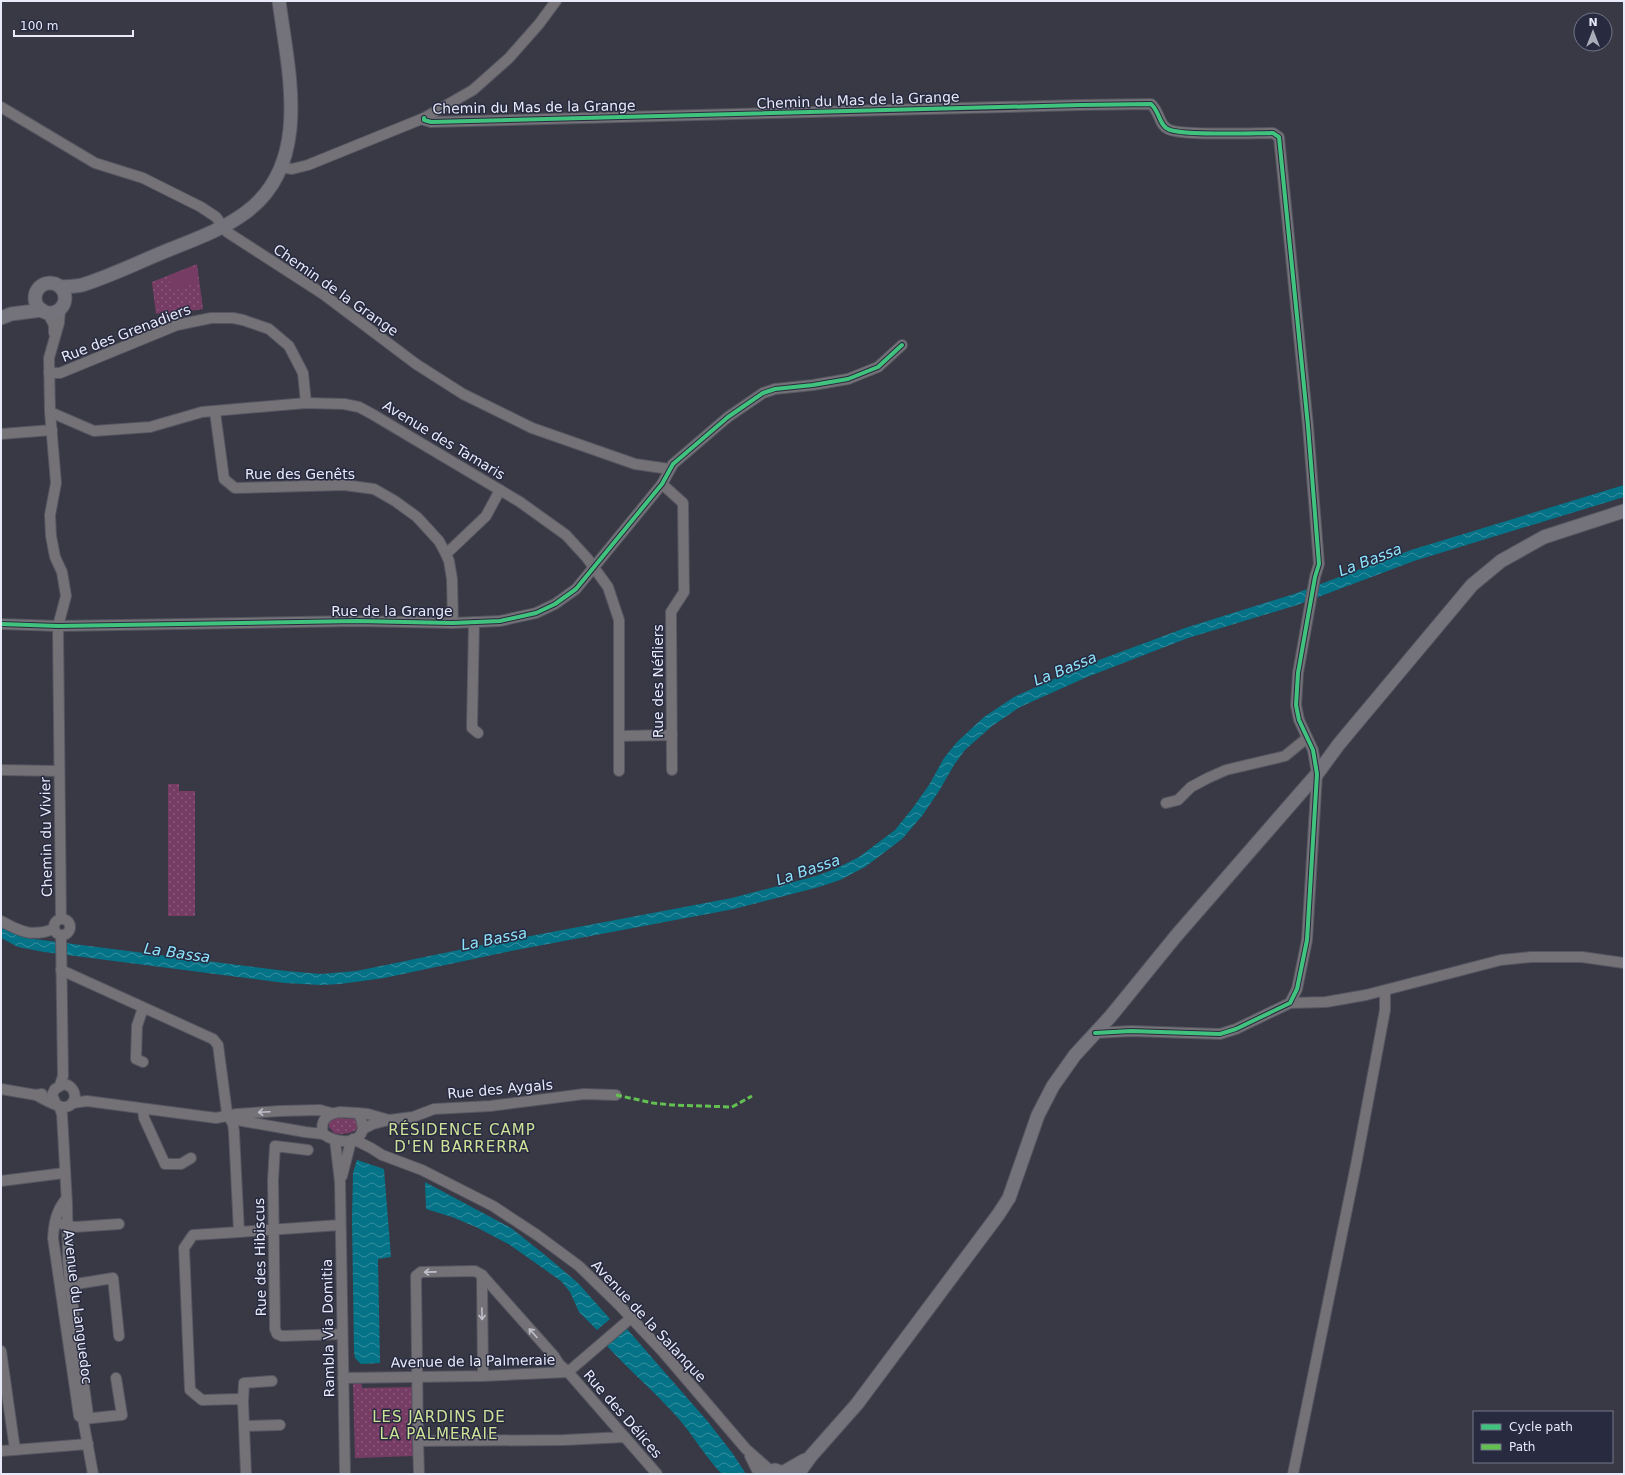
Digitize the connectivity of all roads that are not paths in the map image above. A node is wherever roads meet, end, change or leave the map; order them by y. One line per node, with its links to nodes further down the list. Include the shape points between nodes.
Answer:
1 (279, 1): 5 (main road, via 292,119)
2 (556, 1): 4 (street, via 509,58 483,82)
3 (1, 106): 6 (street, Chemin de la Grange, via 95,163 143,178 201,207 216,217)
4 (424, 118): 5 (street, via 308,165 292,169); 34 (street, Chemin du Mas de la Grange, via 431,122 1151,104 1157,109 1162,124 1168,130 1189,133 1273,133 1278,138 1319,564 1298,673 1296,705)
5 (281, 167): 6 (main road, via 259,201 245,214)
6 (223, 226): 7 (main road, via 207,235); 21 (street, Chemin de la Grange, via 227,232 323,294 416,364 463,394 532,428 635,464)
7 (84, 285): 8 (main road); 10 (main road)
8 (61, 287): 9 (main road, via 52,282 42,285); 10 (main road, via 65,293)
9 (35, 297): 11 (main road, via 38,307); 12 (main road)
10 (62, 305): 11 (main road, via 56,311); 13 (street, Chemin du Vivier)
11 (45, 311): 12 (main road); 13 (street, via 54,324)
12 (6, 316)
13 (54, 335): 15 (street, Chemin du Vivier)
14 (902, 345): 21 (street, Rue de la Grange, via 878,367 848,379 763,393 728,417)
15 (49, 373): 16 (street, Rue des Grenadiers, via 60,373 177,325 211,318 233,318 269,329 289,346 303,373); 17 (street, Chemin du Vivier)
16 (306, 403): 18 (street, Avenue des Tamaris); 23 (street, Avenue des Tamaris, via 344,404 359,408)
17 (50, 412): 18 (street, Avenue des Tamaris, via 94,431 150,427 202,412); 19 (street, Chemin du Vivier)
18 (215, 412): 25 (street, Rue des Genêts, via 224,479 235,488 344,485 374,489 417,517 439,541)
19 (52, 430): 20 (street); 30 (street, Chemin du Vivier, via 56,483 50,515 51,536 66,596)
20 (1, 434)
21 (669, 469): 22 (street, Rue de la Grange)
22 (662, 484): 26 (street, Rue de la Grange); 32 (street, Rue des Néfliers, via 683,503 684,592 671,612)
23 (500, 490): 25 (street, via 486,516); 26 (street, Avenue des Tamaris, via 566,535)
24 (1624, 511): 39 (main road, via 1544,537 1502,561 1472,585)
25 (446, 554): 28 (street, Rue des Genêts, via 452,579)
26 (594, 568): 27 (street, Rue de la Grange, via 576,588 555,604 536,613 500,621); 33 (street, Avenue des Tamaris, via 608,587 619,620)
27 (474, 622): 28 (street, Rue de la Grange); 31 (street, via 472,728)
28 (453, 623): 30 (street, Rue de la Grange, via 357,621)
29 (1, 624): 30 (street, Rue de la Grange)
30 (58, 626): 37 (street, Chemin du Vivier)
31 (478, 733)
32 (672, 735): 33 (street); 36 (street, Rue des Néfliers)
33 (619, 736): 38 (street, Avenue des Tamaris)
34 (1307, 738): 39 (street, via 1313,750); 40 (street, via 1285,756 1226,770 1191,787 1178,800)
35 (1, 770): 37 (street)
36 (672, 770)
37 (59, 771): 41 (street, Chemin du Vivier)
38 (619, 771)
39 (1317, 774): 47 (street, via 1307,940 1297,989); 49 (main road)
40 (1166, 803)
41 (61, 919): 43 (street, via 56,921); 43 (street, via 68,921 70,927 67,933)
42 (1, 921): 43 (street, via 30,934)
43 (59, 935): 45 (street)
44 (1624, 963): 46 (street, via 1582,957 1501,960)
45 (61, 970): 48 (street); 51 (street)
46 (1385, 991): 47 (street, via 1326,1002); 111 (street, via 1385,1010 1358,1157)
47 (1290, 1003): 49 (street, via 1220,1034 1131,1031)
48 (143, 1008): 50 (street, via 137,1026 136,1059); 62 (street, via 213,1039 218,1045)
49 (1095, 1033): 103 (main road, via 1053,1086 1038,1115 1009,1198 998,1215 857,1404)
50 (143, 1062)
51 (61, 1084): 53 (street); 54 (street); 57 (street, via 53,1098)
52 (1, 1089): 54 (street)
53 (75, 1093): 56 (street); 57 (street, via 75,1097)
54 (36, 1095): 57 (street)
55 (616, 1095): 63 (street, Rue des Aygals, via 584,1094 490,1106 434,1109 413,1117)
56 (87, 1101): 57 (street); 58 (street)
57 (63, 1107): 72 (street, Avenue du Languedoc)
58 (143, 1109): 62 (street, via 216,1118); 71 (street, via 144,1118 165,1164 181,1164)
59 (280, 1112): 60 (street, via 320,1110); 62 (street, one-way to 62, via 238,1114); 64 (street)
60 (331, 1113): 61 (street); 66 (street, via 322,1121)
61 (357, 1114): 63 (street, Rue des Aygals, via 368,1114); 65 (street, via 361,1118)
62 (228, 1117): 64 (street); 81 (street, via 233,1124 234,1132)
63 (389, 1120): 65 (street, Rue des Aygals, via 373,1124)
64 (281, 1127): 66 (street)
65 (363, 1131): 68 (street); 69 (street)
66 (323, 1134): 67 (street)
67 (335, 1140): 68 (street); 74 (street, Rambla Via Domitia)
68 (352, 1140): 69 (street, Avenue de la Salanque); 74 (street, Rambla Via Domitia)
69 (371, 1148): 84 (street, Avenue de la Salanque, via 438,1178 499,1210 579,1266)
70 (308, 1150): 80 (street, Rue des Hibiscus, via 275,1146)
71 (191, 1158)
72 (64, 1173): 73 (street); 75 (street, Avenue du Languedoc)
73 (1, 1181)
74 (340, 1182): 79 (street, Rambla Via Domitia)
75 (66, 1199): 76 (street, Avenue du Languedoc, via 59,1206); 78 (street, Avenue du Languedoc)
76 (54, 1222): 78 (street); 83 (street, Avenue du Languedoc, via 53,1238)
77 (119, 1224): 78 (street, via 75,1228)
78 (68, 1225): 83 (street, Avenue du Languedoc)
79 (340, 1225): 80 (street); 85 (street, Rambla Via Domitia)
80 (274, 1230): 81 (street); 85 (street, Rue des Hibiscus, via 277,1334)
81 (239, 1232): 94 (street, via 193,1235 184,1248 190,1390 202,1400 238,1399)
82 (482, 1275): 88 (street, Rue des Délices, one-way to 82); 89 (street, one-way to 89); 90 (street, one-way to 90, via 475,1271 421,1272 416,1276)
83 (65, 1286): 86 (street, via 112,1278); 95 (street, Avenue du Languedoc, via 79,1416)
84 (631, 1318): 88 (street, Avenue de la Palmeraie); 104 (street, Avenue de la Salanque, via 746,1449)
85 (342, 1334): 92 (street, Rambla Via Domitia)
86 (119, 1336)
87 (1, 1351): 101 (street)
88 (568, 1372): 89 (street, Avenue de la Palmeraie); 98 (street, Rue des Délices)
89 (483, 1376): 90 (street, Avenue de la Palmeraie)
90 (417, 1377): 92 (street, Avenue de la Palmeraie); 99 (street)
91 (116, 1378): 95 (street, via 122,1415)
92 (343, 1378): 107 (street, Rambla Via Domitia)
93 (272, 1381): 94 (street, via 244,1383)
94 (243, 1402): 97 (street)
95 (83, 1419): 100 (street, Avenue du Languedoc)
96 (280, 1424): 97 (street)
97 (244, 1426): 106 (street)
98 (625, 1437): 99 (street); 109 (street, Rue des Délices)
99 (418, 1441): 108 (street)
100 (88, 1444): 101 (street); 105 (street, Avenue du Languedoc)
101 (15, 1450): 102 (street)
102 (1, 1451)
103 (811, 1456): 104 (main road); 110 (main road)
104 (773, 1473)
105 (93, 1474)
106 (246, 1474)
107 (345, 1474)
108 (418, 1474)
109 (657, 1474)
110 (798, 1474)
111 (1293, 1474)

